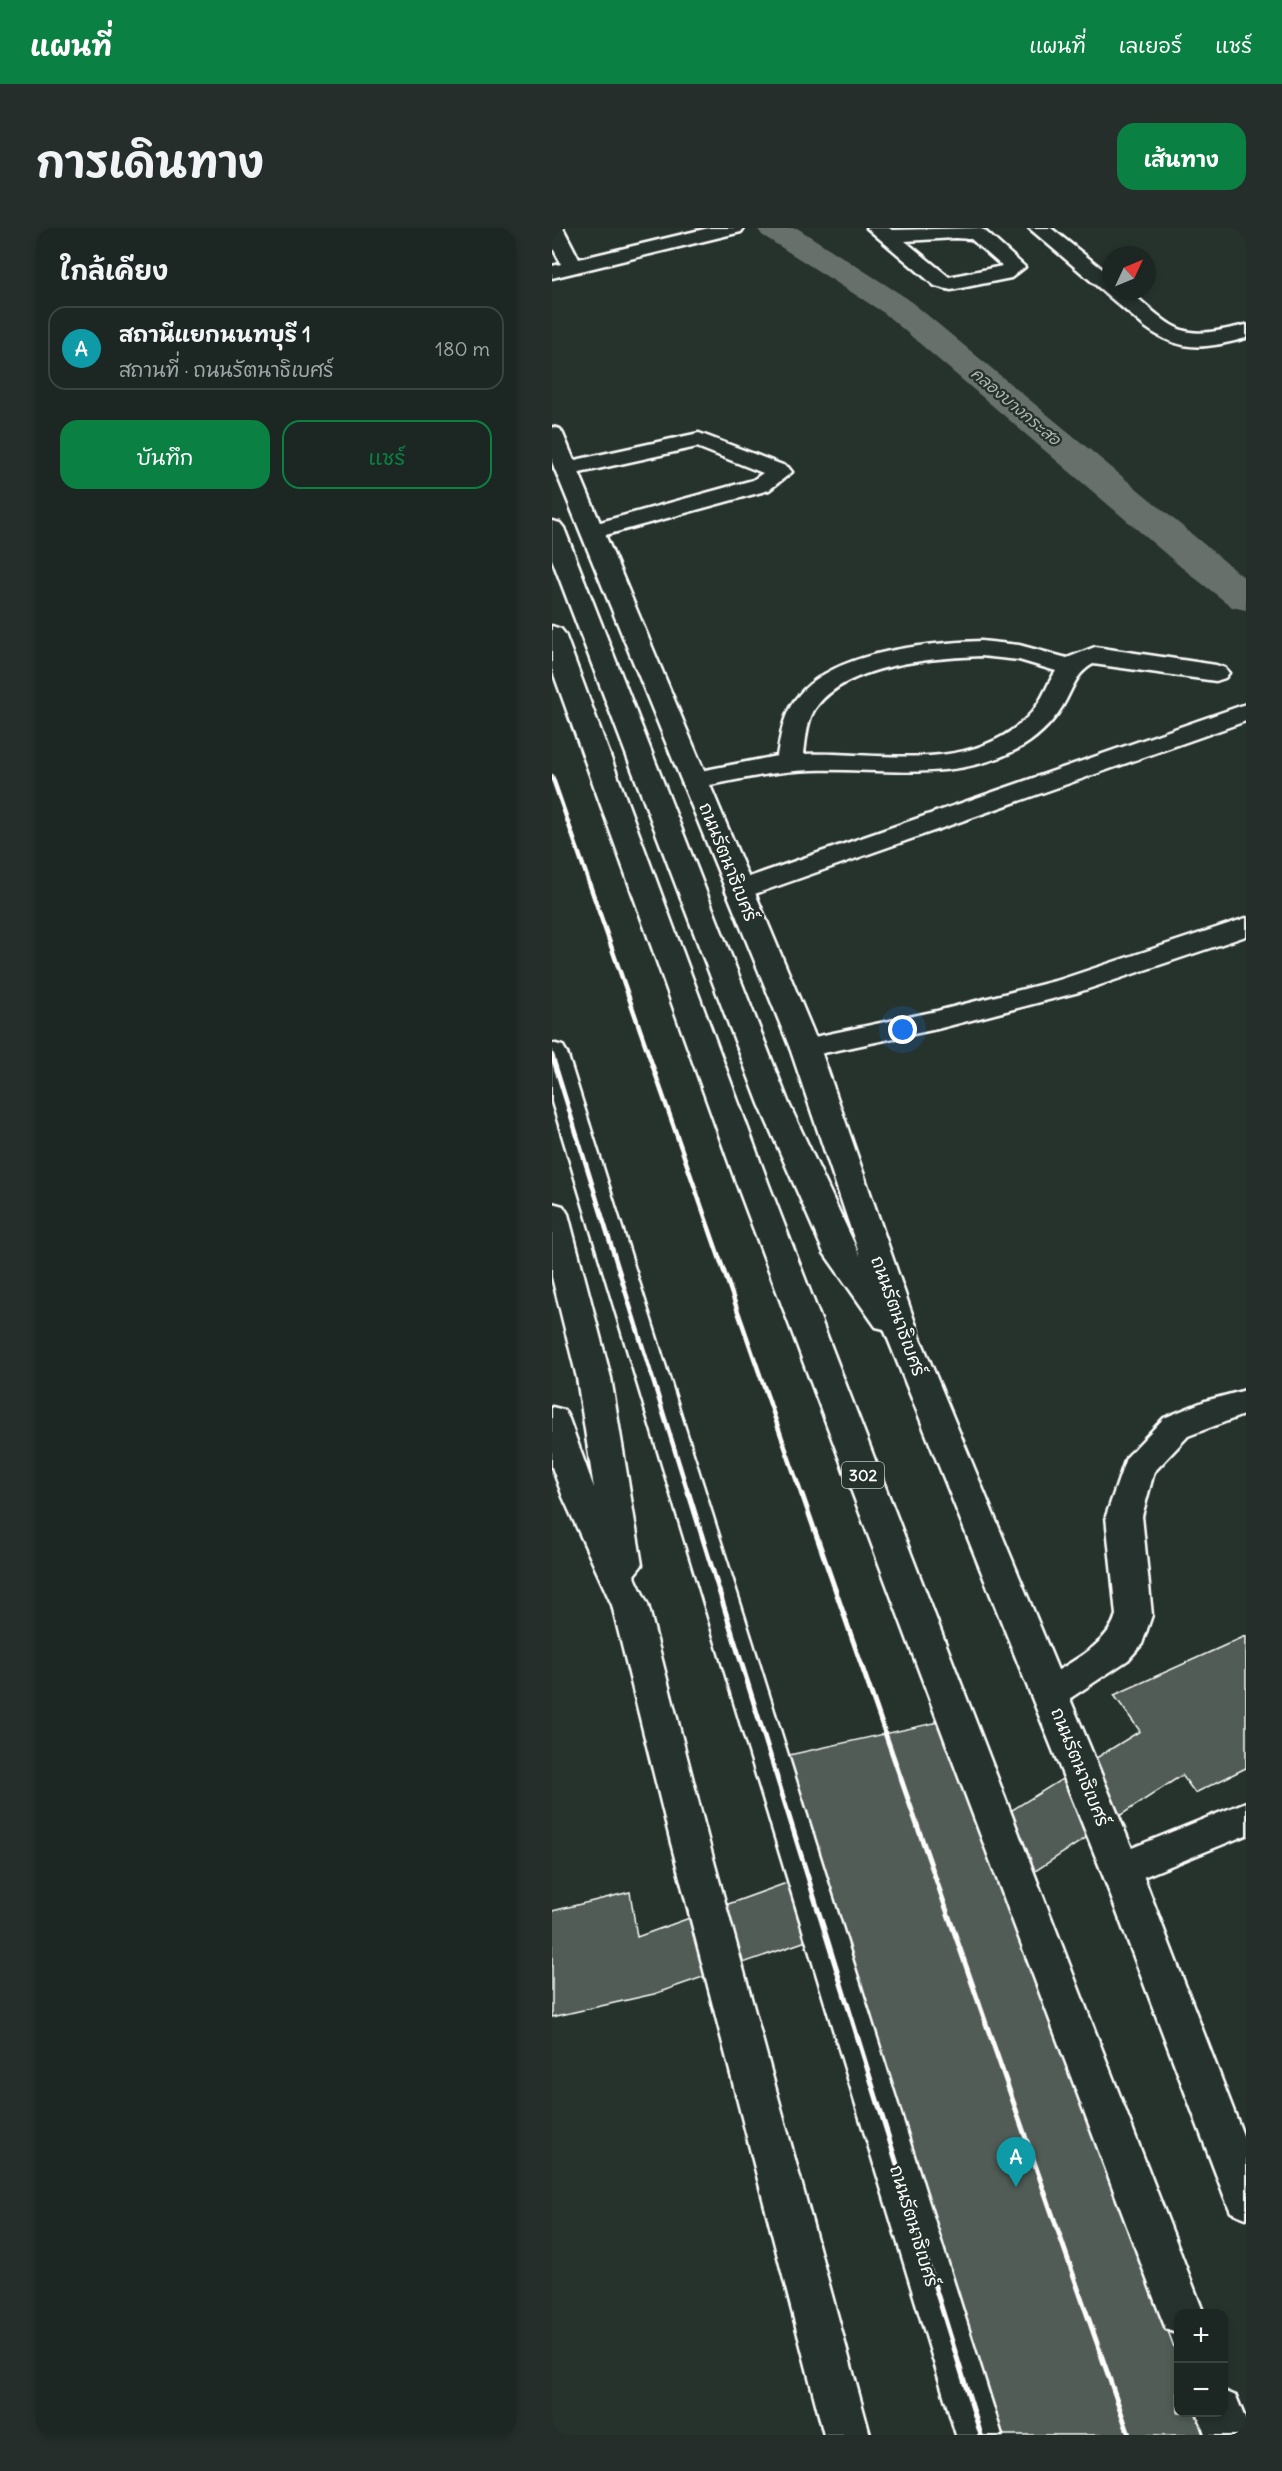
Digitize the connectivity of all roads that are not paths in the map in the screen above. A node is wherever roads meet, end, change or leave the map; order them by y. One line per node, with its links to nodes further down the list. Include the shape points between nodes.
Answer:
1 (553, 228): 5 (main road)
2 (734, 228): 5 (main road)
3 (1039, 228): 7 (main road)
4 (883, 232): 4 (main road, via 946,284 1004,274 1015,267 977,234 957,230)
5 (573, 267): 6 (main road)
6 (552, 272)
7 (1102, 279)
8 (1127, 300): 9 (main road, via 1180,338 1208,340)
9 (1246, 331)
10 (552, 434): 11 (main road, ถนนรัตนาธิเบศร์)
11 (566, 469): 13 (main road, ถนนรัตนาธิเบศร์); 13 (main road, via 699,440 780,472 761,485)
12 (552, 528): 24 (main road)
13 (594, 531): 19 (main road, ถนนรัตนาธิเบศร์)
14 (552, 634): 25 (main road, 302)
15 (1069, 667): 16 (main road, via 1081,658 1095,655); 18 (main road, via 1048,709 1026,733 988,752 913,764); 18 (main road, via 1004,650 966,648 903,656 836,677 807,701 796,726)
16 (1216, 673)
17 (1246, 712): 20 (main road)
18 (789, 763): 19 (main road)
19 (695, 780): 20 (main road, ถนนรัตนาธิเบศร์)
20 (739, 890): 22 (main road, ถนนรัตนาธิเบศร์)
21 (1246, 927): 22 (main road, via 1069,986)
22 (805, 1048): 27 (main road, ถนนรัตนาธิเบศร์)
23 (552, 1053): 38 (main road, ถนนรัตนาธิเบศร์)
24 (772, 1097): 25 (main road); 27 (main road, via 840,1253)
25 (753, 1185): 35 (main road, 302)
26 (552, 1214): 30 (main road, via 594,1378)
27 (904, 1340): 31 (main road, ถนนรัตนาธิเบศร์)
28 (1246, 1402): 31 (main road, via 1176,1427 1138,1467 1124,1515 1134,1615 1129,1634 1114,1650)
29 (552, 1419): 30 (main road, via 580,1497)
30 (630, 1605): 37 (main road)
31 (1050, 1693): 33 (main road, ถนนรัตนาธิเบศร์)
32 (1246, 1818): 33 (main road)
33 (1121, 1870): 34 (main road, ถนนรัตนาธิเบศร์)
34 (1246, 2198)
35 (1180, 2309)
36 (1222, 2417): 39 (main road)
37 (847, 2435)
38 (979, 2435)
39 (1228, 2435)

